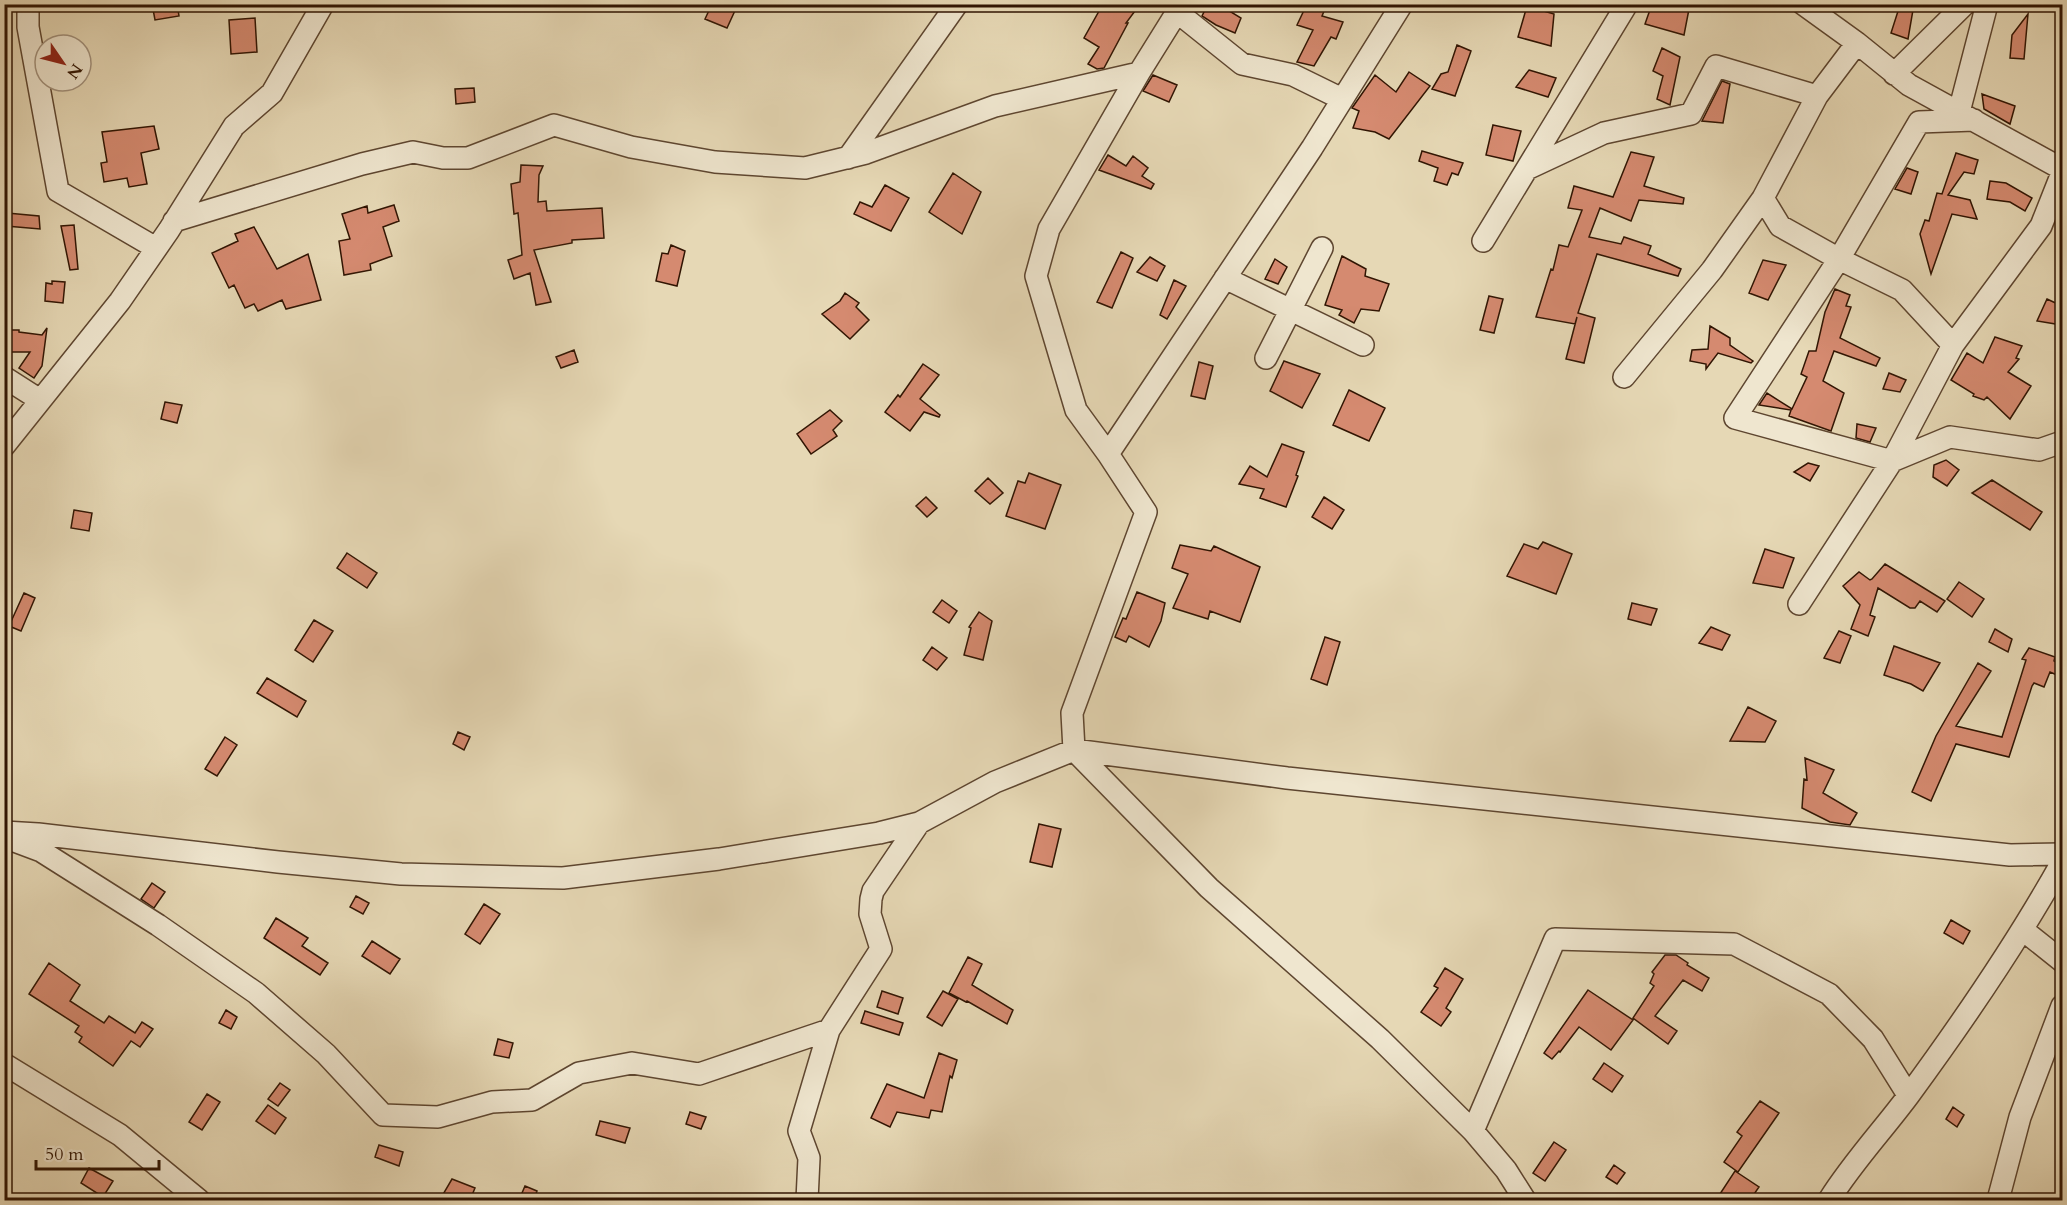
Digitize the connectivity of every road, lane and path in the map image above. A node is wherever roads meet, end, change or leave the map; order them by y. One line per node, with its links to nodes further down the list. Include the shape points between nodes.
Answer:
1 (28, 4): 23 (street, via 28,27 58,191)
2 (323, 4): 21 (street, via 272,93 234,126)
3 (957, 4): 16 (street)
4 (1402, 4): 14 (street)
5 (1627, 4): 17 (street)
6 (1803, 4): 10 (street)
7 (1965, 4): 12 (street)
8 (1987, 4): 15 (street)
9 (1180, 8): 11 (street); 14 (street, via 1242,64 1293,75)
10 (1857, 43): 12 (street); 13 (street)
11 (1139, 73): 16 (street, via 994,106); 36 (street, via 1049,229 1036,276 1076,410)
12 (1894, 74): 15 (street)
13 (1817, 96): 17 (street, via 1716,66 1691,114 1604,133); 20 (street)
14 (1342, 99): 26 (street)
15 (1966, 116): 18 (street); 25 (street, via 1919,122)
16 (848, 158): 21 (street, via 806,168 715,162 631,147 554,125 468,158 413,152)
17 (1527, 169): 22 (street)
18 (2062, 169)
19 (2062, 173): 29 (street, via 2041,226)
20 (1763, 198): 25 (street, via 1780,226); 32 (street, via 1712,270)
21 (174, 221): 23 (street)
22 (1483, 241)
23 (156, 248): 33 (street, via 120,301)
24 (1322, 248): 27 (street)
25 (1839, 260): 29 (street, via 1902,290); 37 (street, via 1735,418)
26 (1225, 278): 27 (street); 36 (street)
27 (1290, 310): 28 (street); 30 (street)
28 (1363, 345)
29 (1953, 345): 37 (street)
30 (1266, 358)
31 (4, 377): 33 (street)
32 (1624, 377)
33 (40, 400): 35 (street)
34 (2062, 442): 37 (street, via 2039,450 1950,438)
35 (4, 446)
36 (1108, 454): 39 (street, via 1146,512 1072,713)
37 (1892, 461): 38 (street)
38 (1799, 604)
39 (1074, 750): 40 (street, via 995,782); 43 (street, via 1287,778 2010,855); 51 (street, via 1209,888 1380,1039)
40 (919, 823): 41 (street, via 719,859 563,878 401,874); 48 (street, via 873,891 870,914 881,949)
41 (4, 832)
42 (4, 837): 48 (street, via 41,851 256,993 326,1054 383,1115 438,1117 492,1102 532,1100 579,1073 633,1064 699,1074)
43 (2062, 854)
44 (2062, 862): 45 (street)
45 (2023, 930): 46 (street); 50 (street)
46 (2062, 961)
47 (2062, 1006): 56 (street, via 2019,1117)
48 (829, 1030): 53 (street, via 799,1131 809,1158)
49 (4, 1064): 52 (street, via 120,1135)
50 (1908, 1095): 51 (street, via 1873,1039 1829,994 1734,944 1555,939); 55 (street)
51 (1473, 1131): 54 (street)
52 (199, 1200)
53 (807, 1200)
54 (1525, 1200)
55 (1829, 1200)
56 (1998, 1200)

